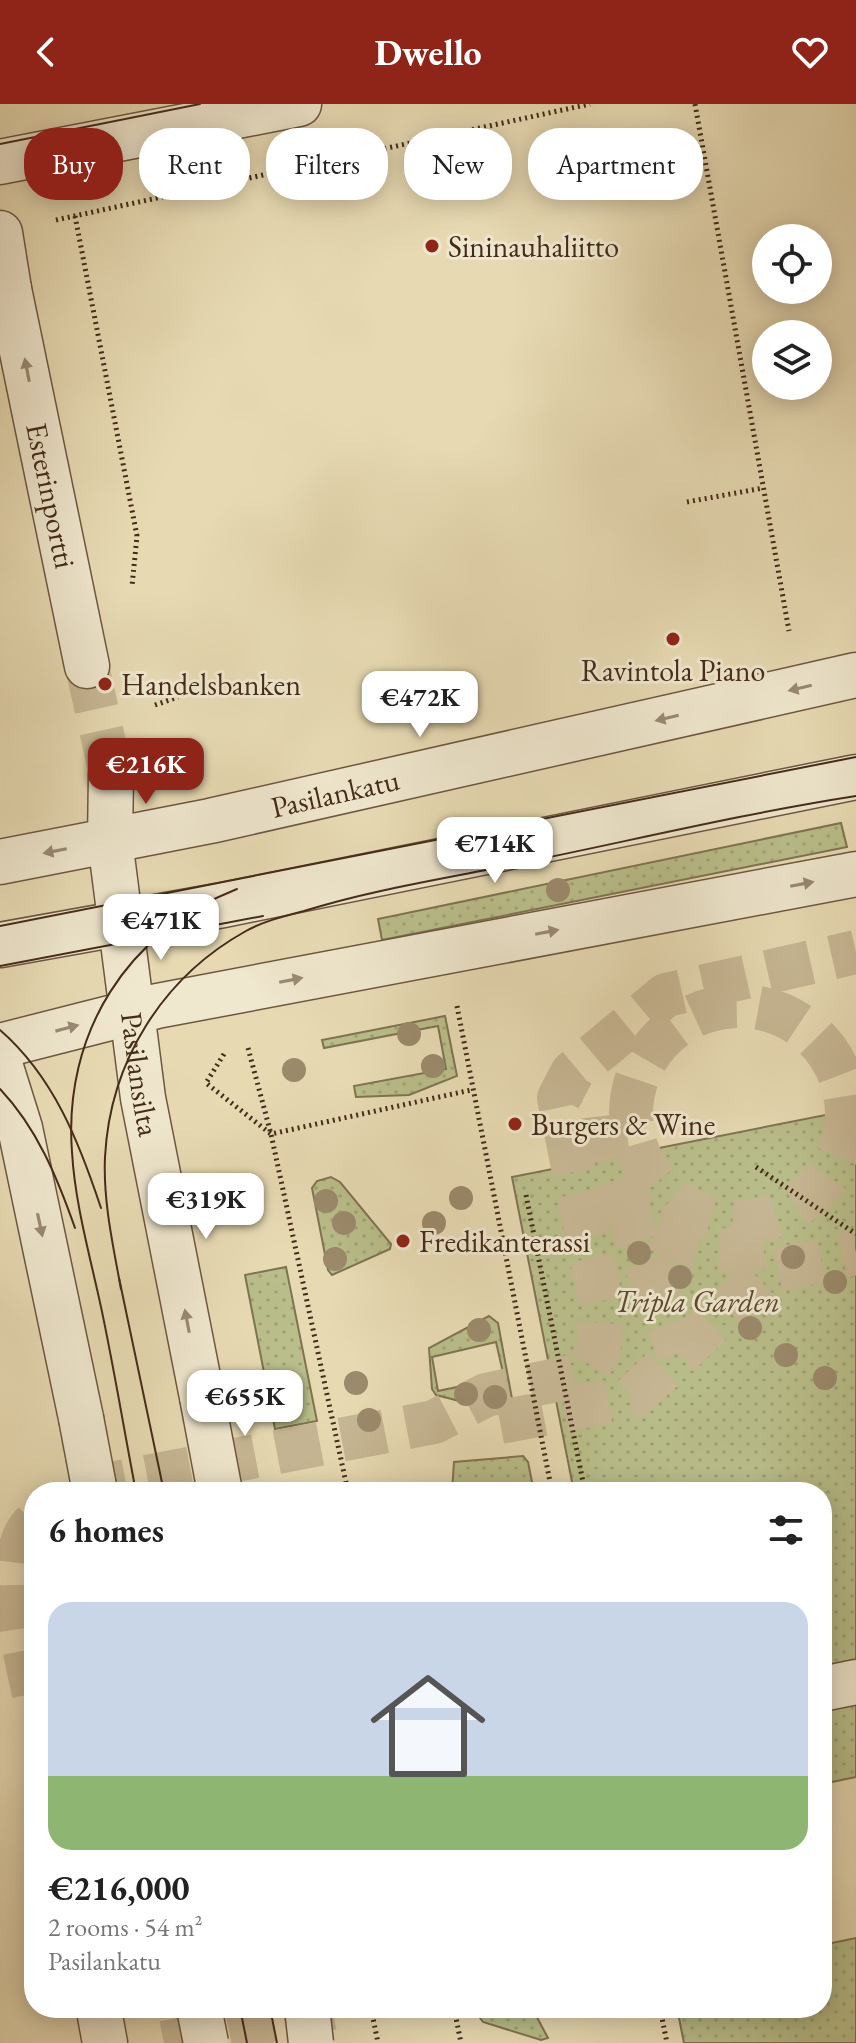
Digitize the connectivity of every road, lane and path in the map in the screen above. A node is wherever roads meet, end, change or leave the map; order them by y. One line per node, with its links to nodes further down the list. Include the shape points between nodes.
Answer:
1 (299, 104): 4 (street)
2 (590, 104): 5 (path)
3 (695, 104): 9 (path)
4 (0, 162)
5 (75, 216): 6 (path); 11 (path, via 137,536)
6 (45, 222)
7 (0, 233): 8 (street, Esterinportti)
8 (5, 290): 13 (street, Esterinportti, one-way to 8)
9 (763, 488): 10 (path); 12 (path)
10 (687, 502)
11 (132, 587)
12 (790, 633)
13 (87, 666)
14 (856, 675): 19 (street, Pasilankatu, one-way to 19)
15 (178, 697): 16 (path)
16 (155, 705)
17 (111, 774): 19 (street)
18 (856, 777): 22 (street)
19 (110, 841): 20 (street, Pasilankatu, one-way to 20); 22 (street, Pasilansilta)
20 (0, 862)
21 (856, 874): 24 (street, one-way to 21)
22 (122, 922): 23 (street); 24 (street, Pasilansilta)
23 (0, 945)
24 (134, 1012): 28 (street, one-way to 24); 36 (street, Pasilansilta, one-way to 24, bridge, via 146,1113)
25 (457, 1014): 30 (path)
26 (245, 1038): 31 (path)
27 (232, 1044): 31 (path, Pasilansilta, via 206,1083)
28 (0, 1046)
29 (0, 1064): 35 (street, one-way to 35, bridge, via 20,1128)
30 (471, 1090): 31 (path); 38 (path)
31 (271, 1134): 37 (path)
32 (756, 1167): 34 (path)
33 (526, 1195): 39 (path)
34 (856, 1234)
35 (93, 1482)
36 (218, 1482)
37 (346, 1482)
38 (550, 1482)
39 (583, 1482)
40 (856, 1682): 41 (street)
41 (832, 1687)
42 (201, 2018): 47 (street, bridge)
43 (308, 2018): 48 (street, bridge)
44 (373, 2018): 49 (path)
45 (456, 2018): 50 (path)
46 (662, 2018): 51 (path)
47 (206, 2043)
48 (311, 2043)
49 (378, 2043)
50 (461, 2043)
51 (667, 2043)

